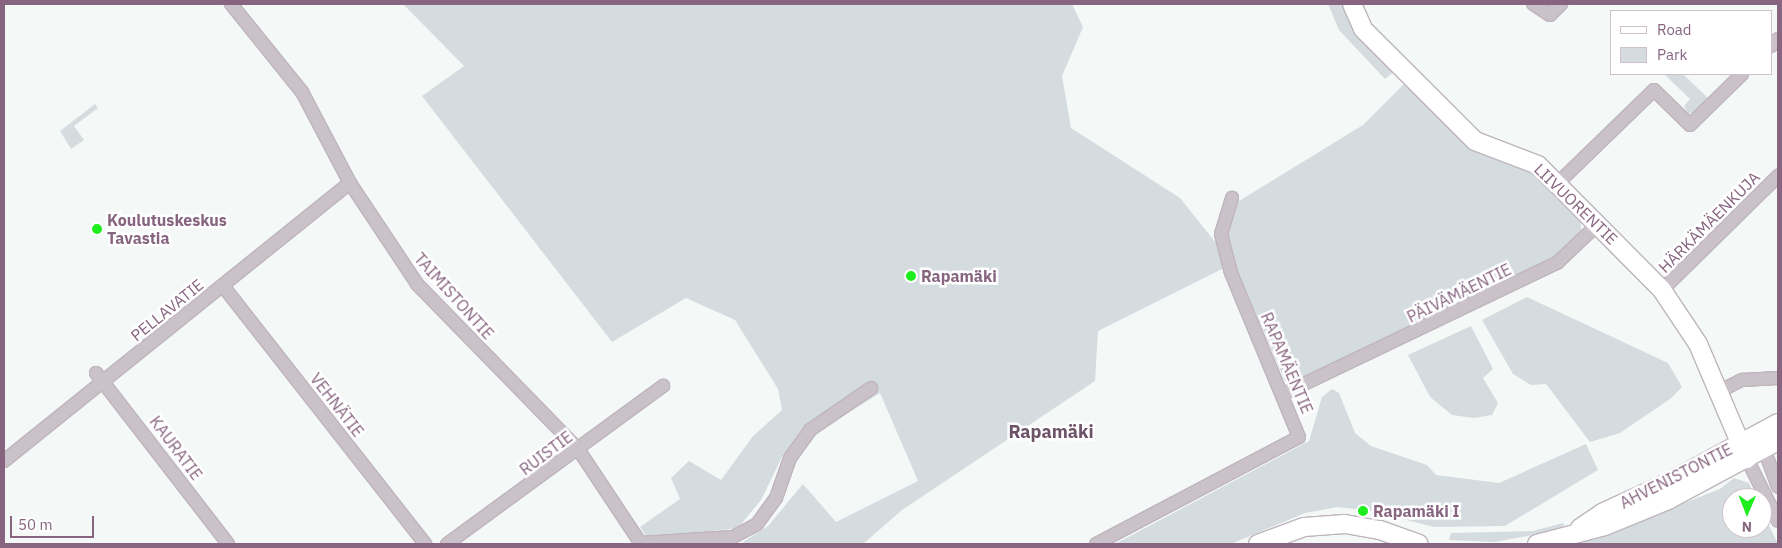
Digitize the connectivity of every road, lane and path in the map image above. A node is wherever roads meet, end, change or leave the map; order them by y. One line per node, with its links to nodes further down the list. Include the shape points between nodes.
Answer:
1 (232, 4): 7 (street, TAIMISTONTIE, via 302,92)
2 (1352, 4): 8 (street, LIIVUORENTIE, via 1363,29 1475,141 1532,161)
3 (1533, 4): 4 (street, via 1550,15)
4 (1561, 4)
5 (1741, 75): 8 (street, via 1690,125 1654,90)
6 (1778, 176): 12 (street, HÄRKÄMÄENKUJA)
7 (350, 183): 11 (street, PELLAVATIE); 22 (street, TAIMISTONTIE, via 417,284)
8 (1557, 184): 10 (street, LIIVUORENTIE)
9 (1232, 198): 18 (street, RAPAMÄENTIE, via 1221,234 1231,273)
10 (1597, 224): 12 (street, LIIVUORENTIE); 18 (street, PÄIVÄMÄENTIE, via 1557,263)
11 (223, 286): 13 (street, PELLAVATIE); 27 (street, VEHNÄTIE)
12 (1662, 290): 17 (street, LIIVUORENTIE, via 1687,324)
13 (99, 378): 23 (street, PELLAVATIE); 26 (street, KAURATIE)
14 (1778, 378): 17 (street, via 1742,380)
15 (663, 386): 22 (street, RUISTIE)
16 (871, 388): 29 (street, via 810,430 790,458 776,498 757,524 733,537)
17 (1718, 392): 21 (street, LIIVUORENTIE)
18 (1283, 394): 30 (street, RAPAMÄENTIE, via 1299,437)
19 (1778, 423): 20 (street, AHVENISTONTIE)
20 (1766, 442): 21 (street); 21 (street, AHVENISTONTIE); 24 (street)
21 (1741, 444): 25 (street); 33 (street, AHVENISTONTIE, via 1668,500 1605,526)
22 (578, 450): 28 (street, RUISTIE); 29 (street, TAIMISTONTIE)
23 (4, 461)
24 (1778, 487)
25 (1778, 521)
26 (228, 544)
27 (425, 544)
28 (447, 544)
29 (641, 544)
30 (1096, 544)
31 (1258, 544): 32 (street, via 1304,527 1344,524 1380,530)
32 (1419, 544)
33 (1537, 544)

